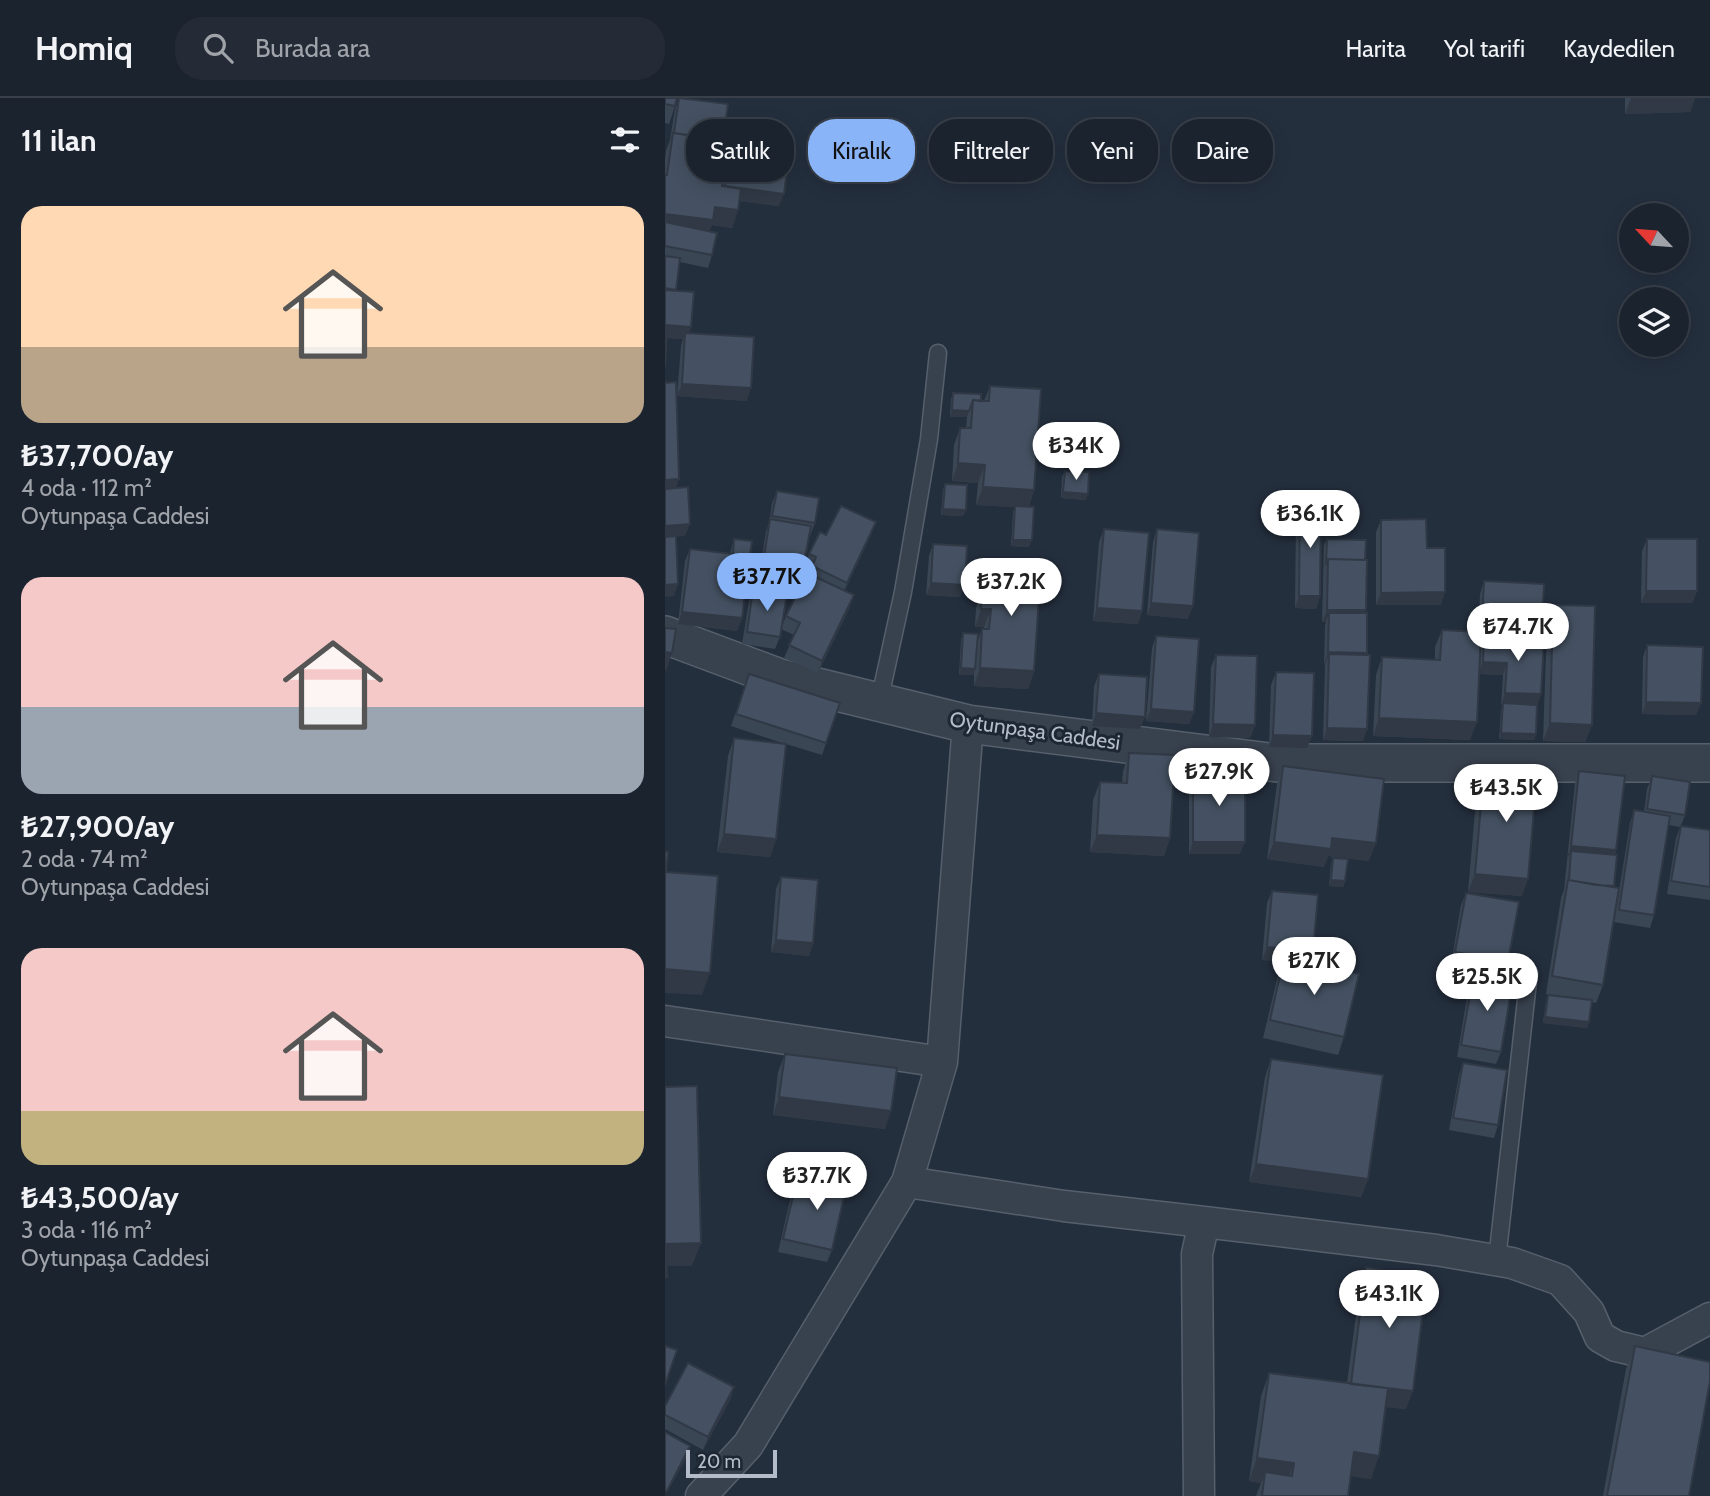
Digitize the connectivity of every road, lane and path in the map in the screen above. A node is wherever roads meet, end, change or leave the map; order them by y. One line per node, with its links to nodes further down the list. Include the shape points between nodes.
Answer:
1 (938, 353): 3 (lane, via 904,592)
2 (665, 635): 3 (street, Oytunpaşa Caddesi, via 780,678)
3 (879, 702): 4 (street, Oytunpaşa Caddesi)
4 (968, 724): 5 (street, Oytunpaşa Caddesi, via 1277,763); 8 (street)
5 (1710, 763)
6 (1529, 973): 11 (lane)
7 (665, 1021): 8 (street)
8 (942, 1062): 9 (street)
9 (907, 1182): 10 (street); 13 (street, via 748,1445)
10 (1203, 1222): 11 (street); 14 (street, via 1197,1254)
11 (1497, 1260): 12 (street, via 1560,1280 1589,1312 1600,1337 1616,1346 1645,1353)
12 (1710, 1318)
13 (701, 1496)
14 (1199, 1496)

